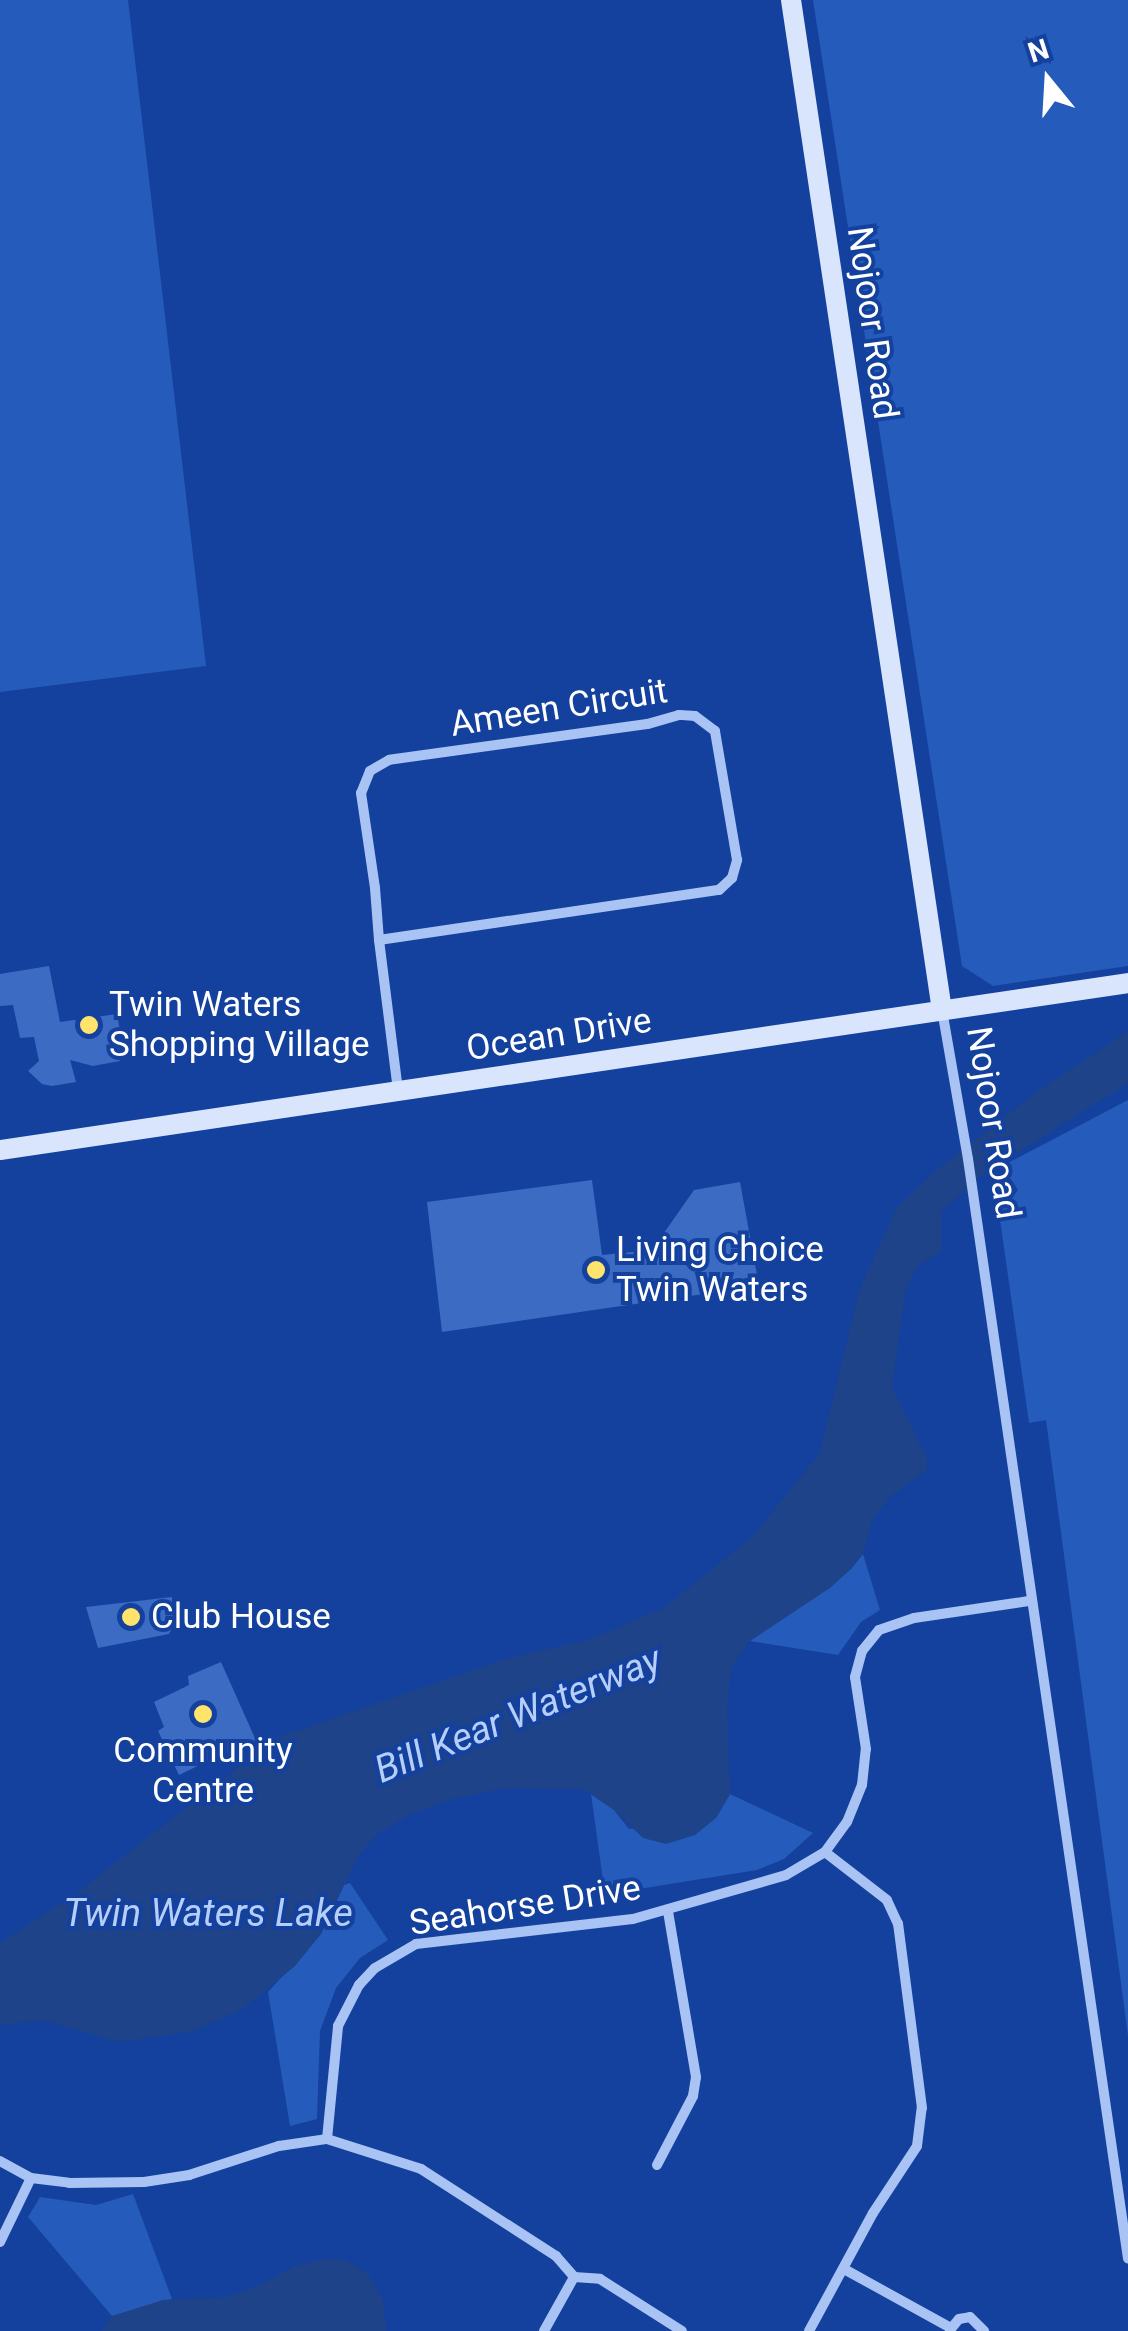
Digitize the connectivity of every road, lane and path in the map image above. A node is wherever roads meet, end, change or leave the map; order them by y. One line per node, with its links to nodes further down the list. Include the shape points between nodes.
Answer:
1 (791, 0): 4 (street, Nojoor Road)
2 (379, 940): 2 (street, Ameen Circuit, via 361,794 378,764 679,715 696,716 714,731 737,860 732,878 718,890); 5 (street, Ameen Circuit)
3 (1128, 983): 4 (street, Ocean Drive)
4 (942, 1010): 5 (street, Ocean Drive); 7 (street, Nojoor Road)
5 (398, 1092): 6 (street, Ocean Drive)
6 (0, 1150)
7 (1029, 1600): 8 (street, Seahorse Drive, via 914,1618 880,1630 862,1651 855,1677 866,1750 862,1785); 15 (street, Nojoor Road)
8 (825, 1852): 9 (street, Seahorse Drive, via 786,1876); 16 (street, via 887,1900 898,1924 922,2108 917,2146)
9 (668, 1912): 10 (street, Seahorse Drive, via 458,1937 395,1954 359,1985 338,2026); 12 (street, via 696,2078)
10 (327, 2140): 13 (street, via 144,2182); 17 (street, via 421,2169 556,2256)
11 (0, 2161): 13 (street)
12 (657, 2165)
13 (30, 2178): 14 (street)
14 (0, 2242)
15 (1128, 2258)
16 (844, 2269): 18 (street); 21 (street)
17 (574, 2277): 19 (street); 20 (street, via 600,2279)
18 (951, 2330): 22 (street, via 970,2317)
19 (544, 2331)
20 (682, 2331)
21 (808, 2331)
22 (984, 2331)

